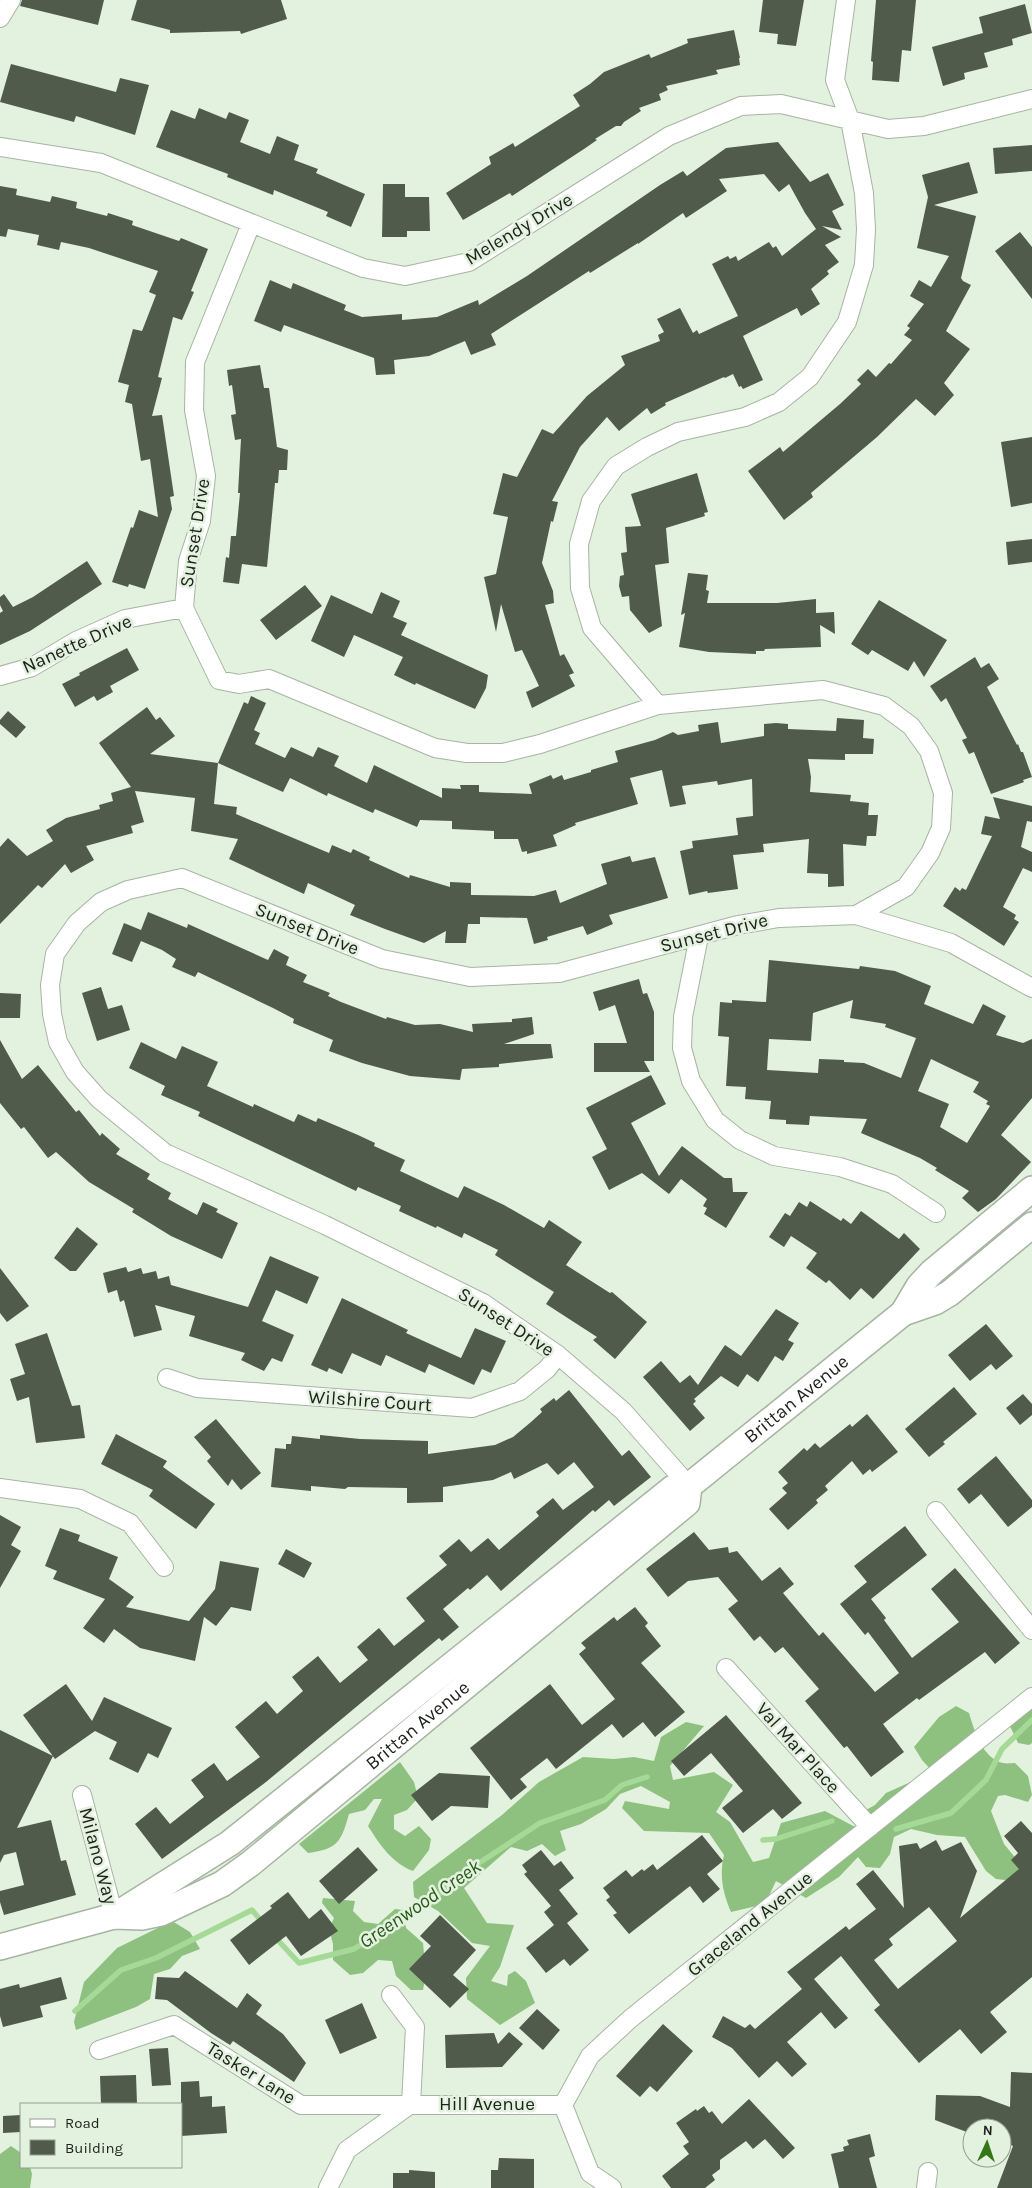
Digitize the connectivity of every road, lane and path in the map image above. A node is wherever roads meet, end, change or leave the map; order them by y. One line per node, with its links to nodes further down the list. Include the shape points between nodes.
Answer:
1 (11, 0): 3 (street)
2 (846, 0): 5 (street, via 835,80)
3 (0, 18)
4 (1032, 99): 5 (street, Melendy Drive, via 924,126 888,129)
5 (850, 120): 7 (street, Melendy Drive, via 781,104 741,106 669,136 469,262 405,276 363,268); 10 (street, via 864,193 864,265 847,322 810,377 779,402 745,417 678,432 647,446 616,466 591,501 579,544 580,588 592,628)
6 (0, 148): 7 (street, Melendy Drive, via 102,163)
7 (251, 224): 8 (street, Sunset Drive, via 195,362 194,410 206,476 201,521 188,561)
8 (184, 608): 9 (street, Nanette Drive, via 125,619 76,641 32,667); 10 (street, Sunset Drive, via 219,680 239,684 269,679 435,748 467,753 502,753 540,744)
9 (0, 676)
10 (658, 705): 11 (street, Sunset Drive, via 823,690 884,706 910,726 929,751 943,793 941,828 930,853 906,887)
11 (856, 915): 12 (street, Sunset Drive, via 779,918 738,924); 13 (street, via 952,943)
12 (699, 936): 15 (street, via 683,1016 682,1048 691,1081 715,1120 740,1140 774,1156 840,1167 892,1184); 18 (street, Sunset Drive, via 559,973 470,977 382,959 182,878 128,890 101,902 77,923 55,954 50,985 58,1042 75,1072 99,1099 158,1147 483,1303)
13 (1032, 988)
14 (1032, 1189): 17 (main road, Brittan Avenue, via 932,1272 919,1286)
15 (936, 1213)
16 (1032, 1226): 17 (main road, Brittan Avenue, via 950,1293)
17 (903, 1313): 20 (main road, Brittan Avenue)
18 (558, 1356): 19 (street, Wilshire Court, via 547,1370 520,1392 472,1408 197,1388); 20 (street, Sunset Drive, via 623,1411)
19 (167, 1378)
20 (689, 1486): 29 (main road, Brittan Avenue, via 673,1488 230,1843)
21 (0, 1488): 23 (street, via 80,1499 130,1524)
22 (936, 1511): 24 (street)
23 (164, 1567)
24 (1032, 1630)
25 (726, 1668): 28 (street, Val Mar Place)
26 (1032, 1697): 28 (street, Graceland Avenue)
27 (82, 1795): 29 (street, Milano Way)
28 (870, 1828): 34 (street, Graceland Avenue, via 617,2031 590,2056)
29 (114, 1916): 30 (main road, Brittan Avenue)
30 (0, 1947)
31 (391, 1995): 33 (street, via 414,2026)
32 (100, 2050): 33 (street, Tasker Lane, via 174,2025 301,2105)
33 (410, 2104): 34 (street, Hill Avenue); 35 (street, via 347,2150)
34 (563, 2105): 36 (street, via 590,2173)
35 (328, 2188)
36 (612, 2188)

